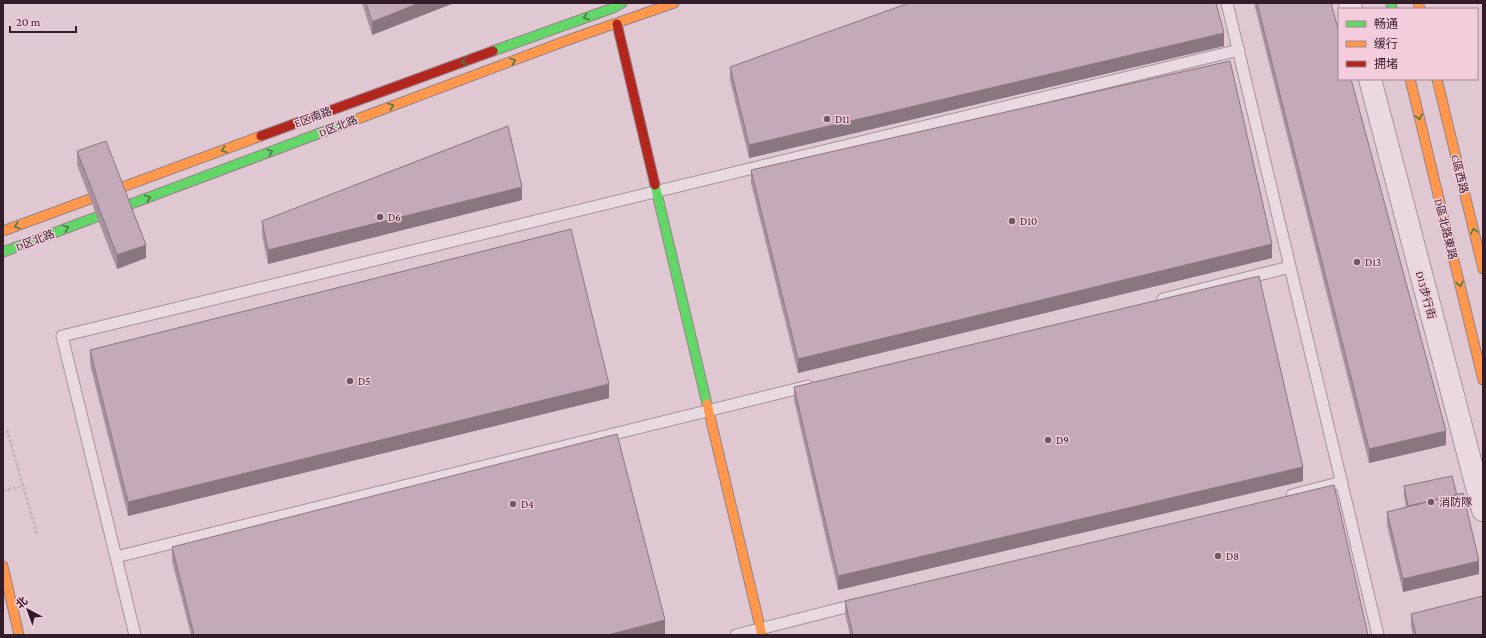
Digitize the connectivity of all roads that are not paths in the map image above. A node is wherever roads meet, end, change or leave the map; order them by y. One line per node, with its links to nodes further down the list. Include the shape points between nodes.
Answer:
1 (674, 3): 3 (street, D区北路)
2 (1227, 3): 4 (lane)
3 (616, 10): 8 (street); 9 (street, E区南路, one-way to 9, via 563,25); 10 (street, D区北路, one-way to 3, via 568,40)
4 (1238, 50): 8 (lane); 11 (lane)
5 (1370, 80): 19 (street, D13步行街)
6 (1410, 80): 14 (street, D區北路東路, one-way to 14)
7 (1437, 80): 12 (street, C區西路, one-way to 7)
8 (657, 192): 16 (street); 20 (lane, via 62,336)
9 (3, 231)
10 (3, 252)
11 (1290, 267): 13 (lane); 17 (lane)
12 (1483, 269)
13 (1151, 302)
14 (1483, 380)
15 (817, 384): 16 (lane)
16 (709, 411): 20 (lane); 23 (street)
17 (1342, 482): 18 (lane); 27 (lane)
18 (1280, 498)
19 (1483, 510)
20 (116, 557): 25 (lane)
21 (3, 566): 24 (street)
22 (869, 602): 23 (lane)
23 (761, 632): 26 (lane)
24 (19, 635)
25 (135, 635)
26 (736, 635)
27 (1378, 635)

